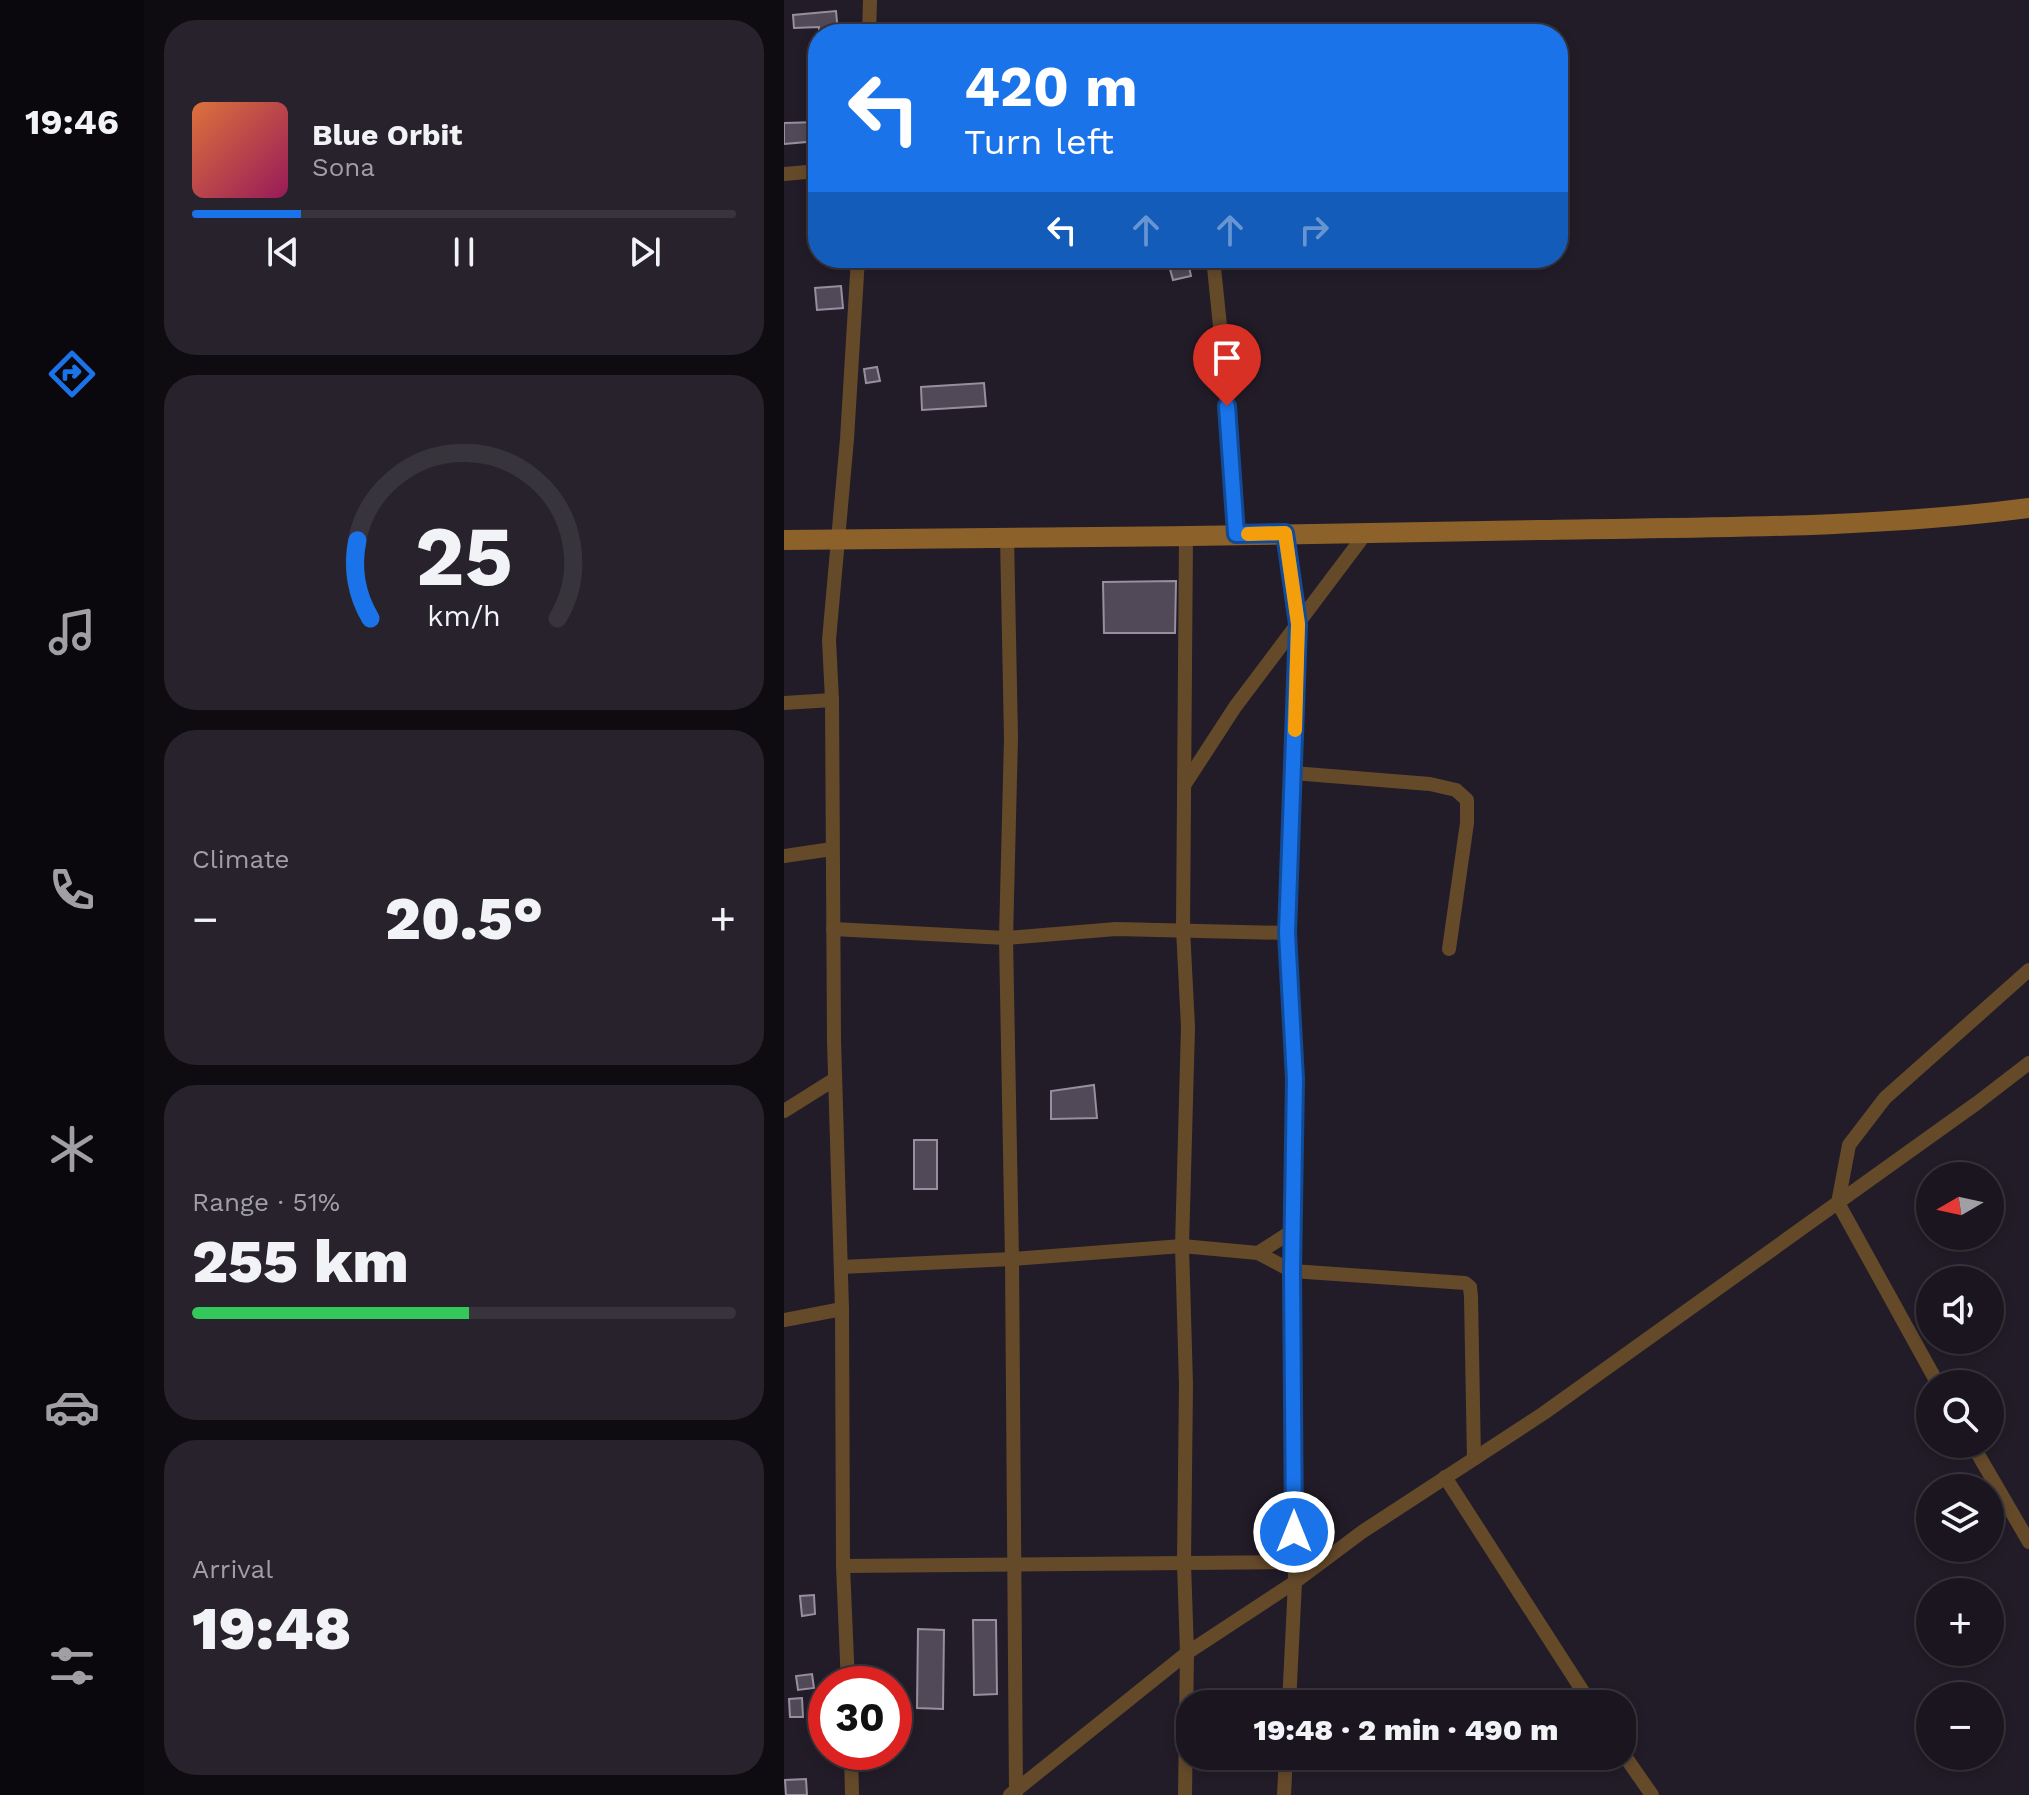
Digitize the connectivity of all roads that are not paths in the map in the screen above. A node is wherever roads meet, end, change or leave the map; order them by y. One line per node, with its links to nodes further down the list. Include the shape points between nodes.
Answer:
1 (870, 0): 2 (street)
2 (869, 24)
3 (808, 172): 4 (street)
4 (784, 174)
5 (857, 268): 14 (street)
6 (1214, 268): 10 (street)
7 (2029, 508): 9 (main road, via 1797,525)
8 (1285, 533): 9 (main road); 10 (main road); 15 (street)
9 (1366, 533): 15 (street)
10 (1236, 534): 11 (main road)
11 (1186, 535): 12 (main road); 19 (street)
12 (1007, 537): 14 (main road); 25 (street, via 1011,738)
13 (784, 540): 14 (main road)
14 (836, 540): 16 (street, via 829,620)
15 (1298, 624): 18 (street); 19 (street)
16 (832, 700): 17 (street); 20 (street)
17 (784, 703)
18 (1293, 773): 24 (street); 26 (street, via 1430,784 1456,790 1467,800)
19 (1185, 784): 23 (street)
20 (832, 849): 21 (street); 22 (street)
21 (784, 856)
22 (833, 929): 25 (street); 29 (street)
23 (1183, 929): 24 (street); 25 (street); 33 (street, via 1188,1041)
24 (1287, 933): 32 (street, via 1295,1079)
25 (1006, 938): 35 (street)
26 (1449, 949)
27 (2029, 970): 31 (street, via 1885,1098 1849,1145)
28 (2029, 1063): 31 (street)
29 (835, 1079): 30 (street); 36 (street)
30 (784, 1111)
31 (1838, 1203): 40 (street); 42 (street)
32 (1294, 1230): 34 (street); 37 (street)
33 (1182, 1246): 34 (street); 35 (street); 48 (street)
34 (1258, 1253): 37 (street)
35 (1012, 1259): 36 (street); 47 (street)
36 (841, 1267): 38 (street)
37 (1292, 1271): 42 (street, via 1457,1281 1470,1287); 45 (street)
38 (842, 1309): 39 (street); 49 (street)
39 (784, 1320)
40 (1930, 1370)
41 (1980, 1458): 44 (street)
42 (1474, 1459): 43 (street)
43 (1445, 1477): 46 (street); 54 (street)
44 (2029, 1542)
45 (1295, 1562): 46 (street); 48 (street); 50 (street)
46 (1320, 1562): 50 (street)
47 (1015, 1563): 48 (street); 49 (street); 58 (street)
48 (1184, 1563): 51 (street)
49 (843, 1566): 52 (street)
50 (1295, 1582): 51 (street); 53 (street)
51 (1187, 1653): 58 (street); 60 (street)
52 (847, 1666)
53 (1290, 1690)
54 (1582, 1690)
55 (851, 1770): 59 (street)
56 (1285, 1770): 61 (street)
57 (1635, 1770): 62 (street)
58 (1014, 1794)
59 (852, 1795)
60 (1185, 1795)
61 (1284, 1795)
62 (1652, 1795)

